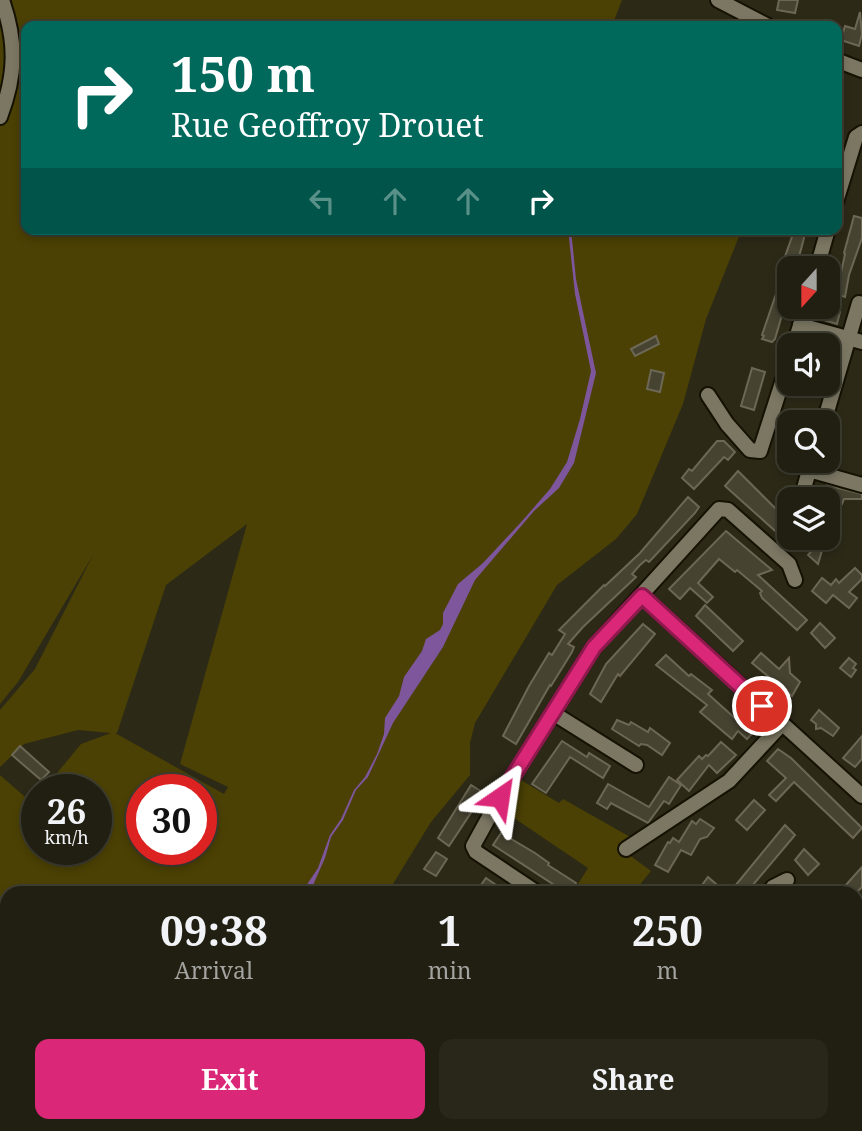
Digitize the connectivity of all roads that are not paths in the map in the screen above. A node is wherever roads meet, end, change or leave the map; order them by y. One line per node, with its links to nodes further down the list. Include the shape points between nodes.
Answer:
1 (2, 0): 7 (street, via 11,27 13,69)
2 (718, 0): 3 (street)
3 (738, 5): 4 (street)
4 (761, 21)
5 (842, 62): 6 (street)
6 (862, 70)
7 (0, 117)
8 (862, 133): 9 (street, via 856,137)
9 (842, 182)
10 (826, 235): 11 (street)
11 (820, 256)
12 (859, 303): 16 (street)
13 (802, 319): 14 (street)
14 (800, 325): 15 (street); 16 (street)
15 (798, 333)
16 (856, 340): 19 (street)
17 (708, 395): 18 (street, via 750,450 760,451)
18 (778, 396)
19 (829, 410)
20 (831, 473): 21 (street)
21 (862, 485)
22 (795, 580): 23 (street, via 789,564 728,510 719,509)
23 (642, 596): 24 (street, via 594,647); 25 (street)
24 (553, 713): 26 (street); 30 (street, via 473,846)
25 (782, 724): 27 (street); 28 (street, via 729,781)
26 (636, 765)
27 (862, 796)
28 (626, 849)
29 (787, 880): 31 (street)
30 (517, 886)
31 (775, 886)

